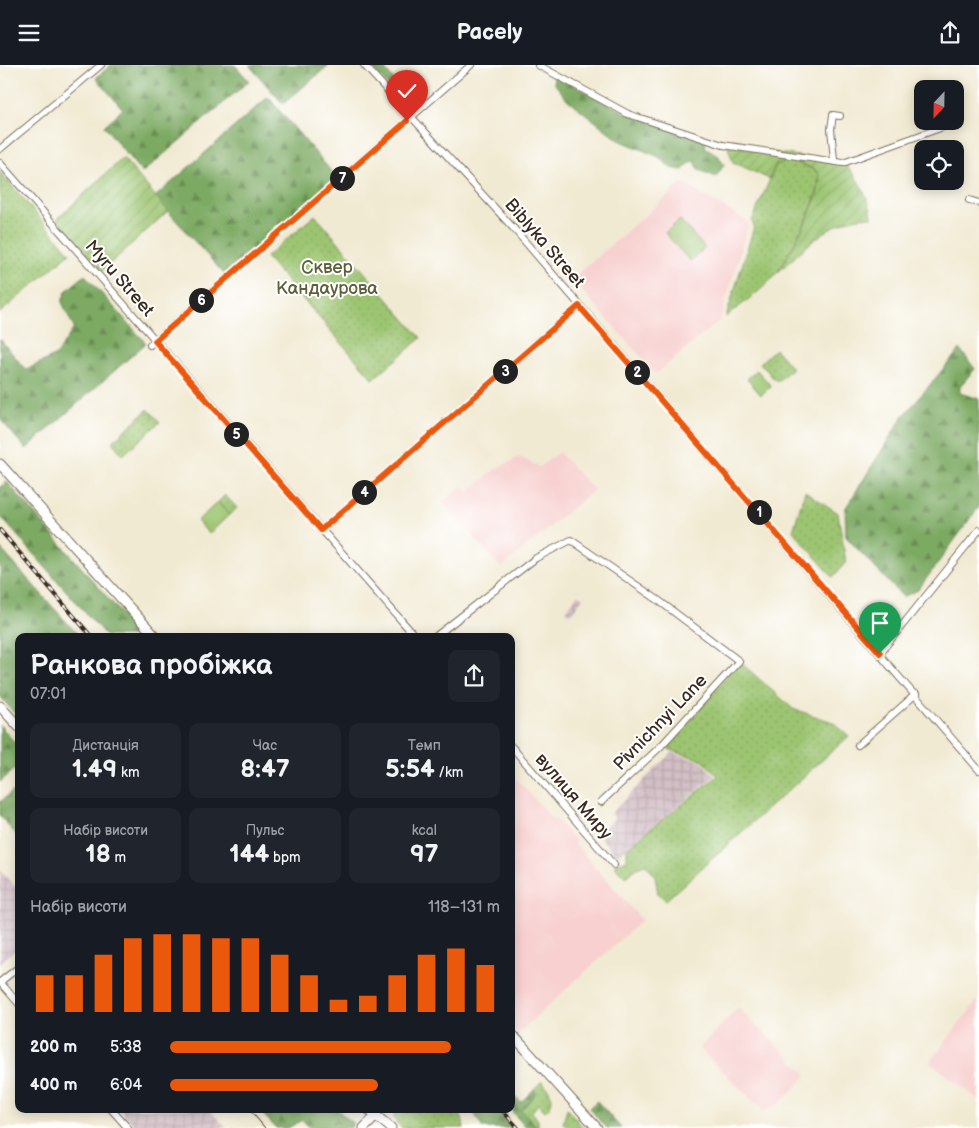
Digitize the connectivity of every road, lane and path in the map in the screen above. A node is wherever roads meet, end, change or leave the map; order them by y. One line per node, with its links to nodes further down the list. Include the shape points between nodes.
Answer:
1 (101, 65): 8 (street)
2 (364, 65): 6 (street, Biblyka Street)
3 (471, 65): 6 (street)
4 (538, 65): 9 (street, via 628,114 724,145)
5 (840, 116): 9 (street, via 833,115 831,129)
6 (411, 117): 13 (street, Biblyka Street, via 515,230); 14 (street)
7 (935, 130): 9 (street, via 843,163)
8 (0, 149)
9 (834, 160)
10 (0, 163): 14 (street, Myru Street)
11 (969, 200): 12 (street)
12 (979, 203)
13 (579, 306): 16 (street); 21 (street, Biblyka Street)
14 (152, 343): 16 (street, Myru Street)
15 (0, 464): 18 (main road)
16 (321, 530): 19 (street, Myru Street)
17 (979, 530): 21 (street)
18 (152, 633)
19 (412, 633)
20 (440, 633): 28 (street, Pivnichnyi Lane, via 536,558 572,540 739,661 660,747)
21 (880, 653): 22 (street, Biblyka Street)
22 (916, 694): 25 (street); 27 (street, Biblyka Street)
23 (0, 706): 24 (main road)
24 (15, 723)
25 (858, 745)
26 (515, 751): 29 (street, вулиця Миру)
27 (979, 770)
28 (601, 802)
29 (614, 865)
30 (15, 970): 31 (street)
31 (0, 982): 32 (street)
32 (15, 999)
33 (515, 1037): 36 (main road)
34 (115, 1113): 38 (street)
35 (373, 1113): 37 (main road)
36 (583, 1113): 41 (main road); 42 (main road)
37 (376, 1116): 39 (main road); 40 (main road)
38 (128, 1128)
39 (364, 1128)
40 (391, 1128)
41 (589, 1128)
42 (597, 1128)

